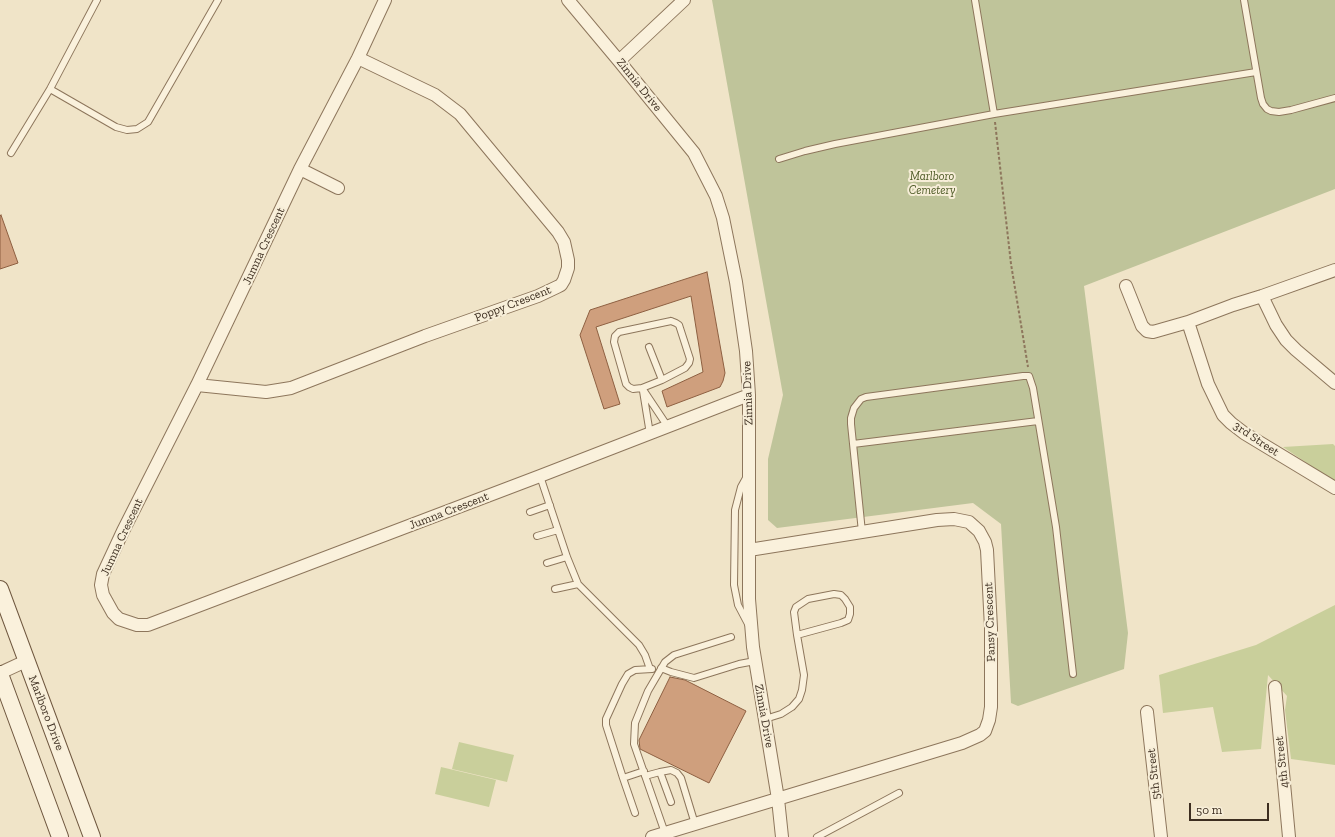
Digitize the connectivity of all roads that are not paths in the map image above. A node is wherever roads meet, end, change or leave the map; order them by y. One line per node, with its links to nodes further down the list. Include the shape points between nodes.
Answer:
1 (97, 0): 11 (lane)
2 (218, 0): 11 (lane, via 148,122 137,129 116,127)
3 (385, 0): 8 (street, Jumna Crescent)
4 (568, 0): 9 (street, Zinnia Drive)
5 (684, 0): 9 (street)
6 (975, 0): 13 (lane)
7 (1244, 0): 10 (lane)
8 (358, 58): 16 (street, Jumna Crescent); 25 (street, Poppy Crescent, via 435,95 460,114 558,232 564,242 568,260 564,280 557,288 538,296 290,388 266,392)
9 (620, 61): 27 (street, Zinnia Drive, via 694,153 716,196 736,282 746,351)
10 (1256, 72): 12 (lane, via 1263,104 1271,111 1291,110); 13 (lane)
11 (50, 89): 14 (lane)
12 (1335, 98)
13 (994, 114): 15 (lane, via 835,144)
14 (10, 152)
15 (779, 159)
16 (300, 169): 17 (street); 25 (street, Jumna Crescent)
17 (338, 188)
18 (1335, 270): 20 (street)
19 (1126, 286): 21 (street, via 1142,326 1147,331 1153,332)
20 (1262, 296): 21 (street); 24 (street, via 1286,340)
21 (1188, 322): 34 (street, 3rd Street, via 1208,384 1223,415 1244,433)
22 (650, 347): 23 (lane)
23 (662, 380): 26 (lane); 26 (lane, via 685,368 690,360 679,325 671,321 619,332 614,342 626,384 633,389)
24 (1335, 382)
25 (197, 386): 33 (street, Jumna Crescent, via 103,574 101,584 108,606 119,619 137,625 148,625)
26 (642, 388): 29 (lane); 30 (lane)
27 (749, 395): 29 (street, Jumna Crescent); 32 (street, Zinnia Drive)
28 (1038, 421): 31 (lane); 31 (lane, via 1033,388 1029,376 1023,376 866,397 861,399 851,418); 54 (lane, via 1056,527)
29 (668, 427): 30 (street, Jumna Crescent)
30 (650, 434): 33 (street, Jumna Crescent)
31 (853, 444): 38 (lane)
32 (749, 473): 40 (street, Zinnia Drive); 46 (lane, via 741,487 735,510 734,585 738,605)
33 (540, 476): 35 (lane)
34 (1335, 488)
35 (550, 505): 36 (lane); 37 (lane)
36 (530, 512)
37 (558, 530): 39 (lane); 41 (lane)
38 (862, 532): 40 (street, Pansy Crescent); 62 (street, Pansy Crescent, via 954,519 969,522 979,531 985,542 988,565 992,707 990,720 985,731 962,743)
39 (537, 536)
40 (749, 550): 46 (street, Zinnia Drive)
41 (566, 557): 42 (lane); 43 (lane)
42 (546, 563)
43 (578, 584): 45 (lane); 51 (lane, via 639,645)
44 (0, 589): 49 (main road, Marlboro Drive)
45 (555, 590)
46 (751, 631): 50 (street, Zinnia Drive)
47 (797, 635): 47 (lane, via 794,612 801,602 834,594 845,599 850,607 848,620); 57 (lane, via 804,676 799,699 781,714)
48 (731, 637): 52 (lane, via 674,655)
49 (26, 661): 53 (street); 68 (main road, Marlboro Drive)
50 (755, 661): 52 (lane, via 694,678); 57 (street, Zinnia Drive)
51 (650, 669): 52 (lane); 60 (lane, via 635,670 628,674 606,719)
52 (660, 670): 59 (lane, via 635,723 634,744)
53 (0, 674): 67 (main road)
54 (1073, 674)
55 (1275, 687): 73 (street, 4th Street)
56 (1146, 712): 72 (street, 5th Street)
57 (765, 719): 62 (street, Zinnia Drive)
58 (660, 772): 59 (lane); 63 (lane); 65 (lane, via 671,770 681,778)
59 (644, 774): 60 (lane); 66 (lane)
60 (623, 778): 64 (lane)
61 (899, 793): 71 (lane)
62 (778, 799): 65 (street, Pansy Crescent); 70 (street, Zinnia Drive)
63 (671, 802)
64 (635, 813)
65 (695, 824): 66 (street, Pansy Crescent)
66 (665, 833): 69 (street, Pansy Crescent)
67 (60, 837)
68 (92, 837)
69 (652, 837)
70 (782, 837)
71 (817, 837)
72 (1161, 837)
73 (1289, 837)

